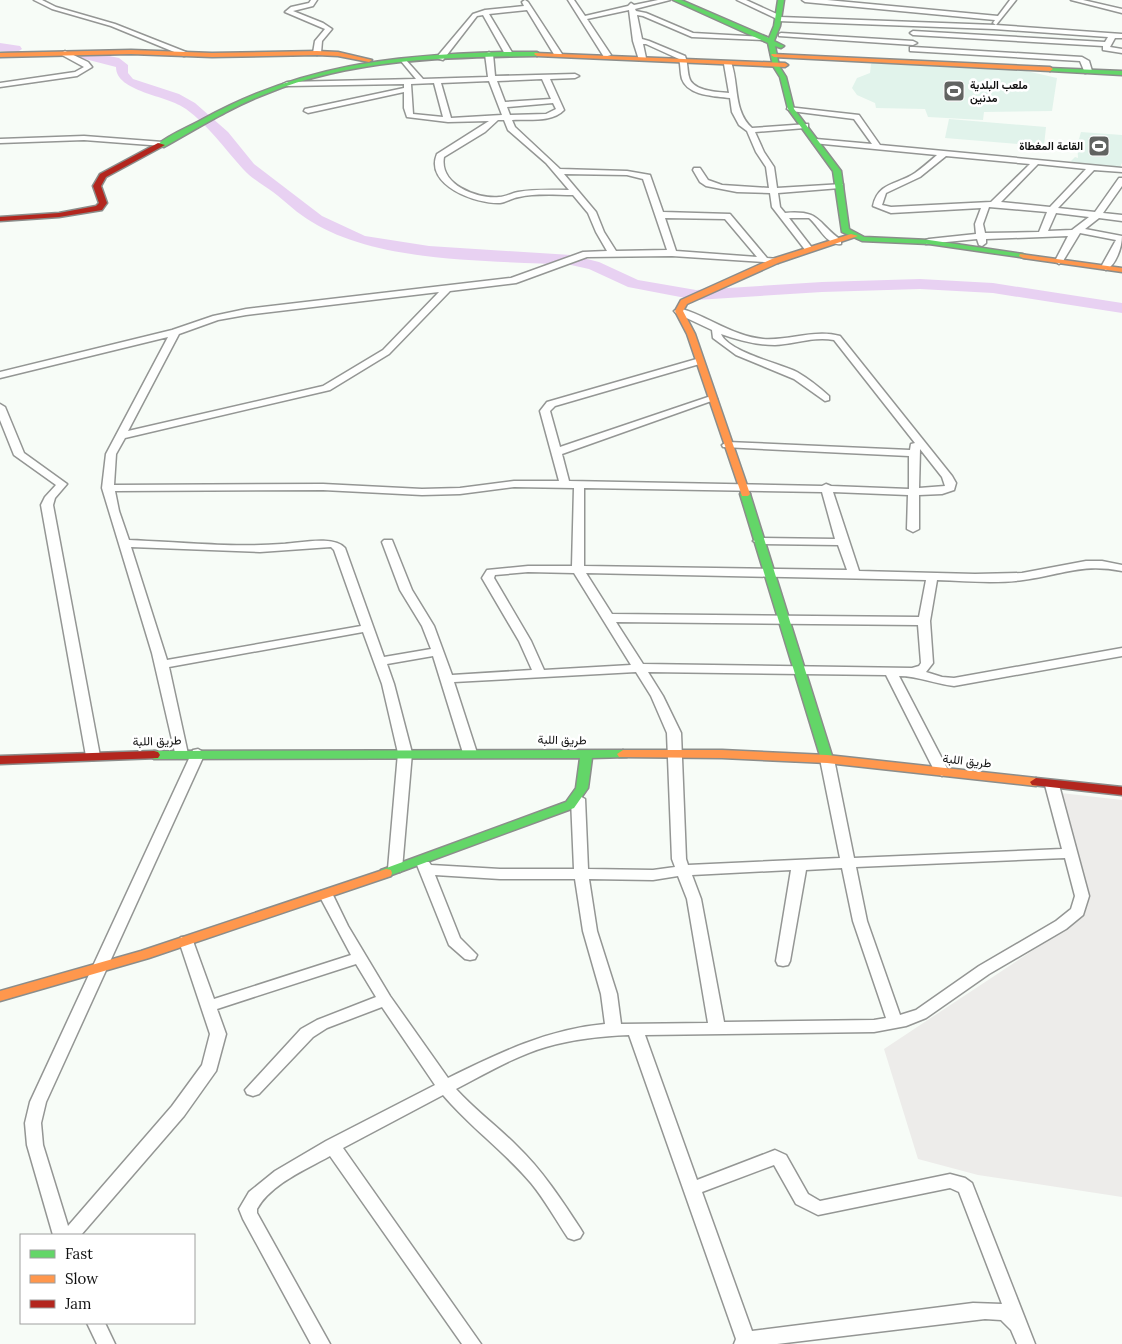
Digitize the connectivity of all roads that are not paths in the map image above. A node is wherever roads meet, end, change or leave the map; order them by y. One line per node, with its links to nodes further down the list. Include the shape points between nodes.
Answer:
1 (37, 0): 36 (street)
2 (314, 0): 35 (street, via 311,5 288,12 329,29 319,41)
3 (523, 0): 18 (street)
4 (571, 0): 22 (street)
5 (667, 0): 17 (street)
6 (676, 0): 30 (street)
7 (740, 0): 30 (street)
8 (781, 0): 30 (street)
9 (805, 0): 13 (street)
10 (900, 0): 16 (street)
11 (1013, 0): 23 (street)
12 (1074, 0): 14 (street)
13 (843, 1): 16 (street)
14 (1085, 2): 20 (street)
15 (623, 4): 17 (street)
16 (893, 6): 19 (street)
17 (632, 7): 22 (street); 29 (street); 30 (street, via 692,35)
18 (528, 8): 21 (street); 39 (street)
19 (916, 9): 23 (street, via 955,9); 24 (street)
20 (1122, 11)
21 (484, 12): 38 (street); 42 (street, via 473,17)
22 (584, 18): 41 (street)
23 (1000, 18): 25 (street)
24 (915, 24): 25 (street); 26 (street); 30 (street)
25 (994, 27): 27 (street)
26 (914, 33): 31 (street); 32 (street)
27 (1113, 35): 28 (street); 31 (street)
28 (1122, 36)
29 (637, 41): 43 (street); 44 (street, via 655,45)
30 (779, 44): 32 (street); 46 (street); 48 (street); 62 (street, via 783,77)
31 (1107, 44): 33 (street, via 1106,48)
32 (913, 46): 46 (street); 49 (street, via 1082,59)
33 (1122, 51)
34 (66, 53): 36 (street); 40 (street); 57 (street, via 88,67 71,75)
35 (317, 53): 36 (street); 47 (street)
36 (187, 54)
37 (489, 54): 38 (street); 42 (street); 53 (street)
38 (509, 54): 39 (street)
39 (558, 54): 41 (street)
40 (0, 55)
41 (607, 56): 43 (street)
42 (440, 58): 45 (street)
43 (642, 58): 44 (street)
44 (684, 60): 48 (street); 59 (street, via 688,83 704,91)
45 (405, 61): 47 (street); 55 (street)
46 (913, 61): 49 (street)
47 (379, 62): 56 (street, via 346,67)
48 (728, 64): 59 (street)
49 (1088, 71): 50 (street)
50 (1122, 73)
51 (575, 76): 52 (street)
52 (545, 77): 53 (street); 60 (street)
53 (492, 78): 54 (street); 61 (street)
54 (437, 80): 55 (street); 65 (street)
55 (421, 81): 58 (street)
56 (287, 84): 58 (street); 71 (street, via 265,91)
57 (0, 85)
58 (408, 85): 63 (street); 65 (street, via 410,115)
59 (733, 96): 68 (street, via 738,118)
60 (556, 101): 61 (street); 64 (street, via 560,110 555,114)
61 (501, 105): 64 (street)
62 (792, 109): 67 (street); 72 (street, via 854,116)
63 (308, 111)
64 (506, 119): 66 (street); 78 (street, via 514,131)
65 (448, 120): 66 (street)
66 (495, 120): 82 (street, via 440,156 438,166 443,178 463,192 493,200 519,194)
67 (805, 126): 68 (street); 70 (street)
68 (750, 130): 81 (street, via 770,167)
69 (0, 141): 71 (street, via 84,138)
70 (816, 141): 72 (street); 80 (street, via 837,171)
71 (164, 144): 89 (street, via 98,180 103,203 99,208 59,215)
72 (878, 147): 73 (street)
73 (944, 152): 74 (street); 83 (street, via 917,175 884,191 877,202 878,207 891,210)
74 (1036, 162): 75 (street); 83 (street)
75 (1092, 167): 77 (street); 84 (street)
76 (697, 170): 81 (street, via 711,185)
77 (1122, 170)
78 (558, 171): 82 (street); 85 (street, via 643,175 650,184)
79 (1122, 180): 86 (street)
80 (840, 186): 81 (street); 92 (street, via 845,230)
81 (774, 190): 87 (street, via 776,207)
82 (575, 192): 99 (street, via 592,212)
83 (990, 204): 84 (street); 93 (street, via 979,224)
84 (1053, 209): 86 (street); 91 (street)
85 (659, 215): 101 (street); 102 (street, via 727,216)
86 (1097, 215): 88 (street); 90 (street)
87 (782, 216): 95 (street, via 812,216); 98 (street)
88 (1122, 218)
89 (0, 219)
90 (1076, 231): 91 (street); 94 (street); 103 (street)
91 (1043, 233): 93 (street)
92 (854, 236): 95 (street); 96 (street)
93 (980, 236): 96 (street); 97 (street)
94 (1121, 239): 100 (street)
95 (838, 242): 98 (street)
96 (929, 242): 97 (street)
97 (982, 248): 103 (street)
98 (810, 249): 102 (street)
99 (613, 252): 101 (street); 106 (street, via 574,257 514,281)
100 (1118, 252): 104 (street)
101 (672, 253): 102 (street)
102 (770, 260): 107 (street, via 709,289)
103 (1059, 261): 104 (street)
104 (1106, 267): 105 (street)
105 (1122, 270)
106 (446, 290): 109 (street, via 246,312); 115 (street, via 386,352 326,388)
107 (682, 306): 108 (street); 110 (street)
108 (717, 328): 112 (street, via 716,336 727,346 796,375); 116 (street, via 726,334 762,342 837,338)
109 (175, 332): 111 (street); 115 (street)
110 (700, 361): 113 (street); 118 (street, via 551,404 545,411)
111 (0, 375)
112 (825, 398)
113 (712, 399): 117 (street); 118 (street)
114 (1, 413): 156 (street, via 20,455 62,484 46,504)
115 (120, 436): 124 (street, via 110,454)
116 (916, 439): 119 (street); 125 (street, via 951,483 950,488 942,491)
117 (727, 445): 119 (street); 122 (street)
118 (557, 452): 120 (street)
119 (914, 453): 125 (street)
120 (565, 485): 121 (street); 124 (street, via 514,484 422,492 323,487)
121 (580, 485): 122 (street); 132 (street)
122 (742, 486): 123 (street); 127 (street)
123 (826, 487): 125 (street); 129 (street)
124 (107, 488): 130 (street)
125 (912, 492): 126 (street)
126 (913, 529)
127 (759, 541): 129 (street); 133 (street)
128 (388, 542): 140 (street, via 406,590 428,626)
129 (842, 542): 134 (street)
130 (123, 543): 139 (street, via 260,549 334,544 339,548); 143 (street)
131 (1122, 568): 135 (street, via 1095,564 1022,577)
132 (578, 570): 133 (street); 136 (street); 148 (street, via 500,570 491,572 488,578 525,641)
133 (770, 572): 134 (street); 137 (street)
134 (854, 574): 135 (street)
135 (932, 577): 138 (street)
136 (608, 618): 137 (street); 144 (street)
137 (784, 618): 138 (street); 145 (street)
138 (924, 621): 147 (street, via 927,663 923,669)
139 (368, 628): 142 (street); 143 (street)
140 (438, 652): 142 (street); 149 (street)
141 (1122, 652): 147 (street, via 954,682)
142 (380, 661): 152 (street)
143 (162, 665): 154 (street)
144 (641, 668): 145 (street); 148 (street); 153 (street, via 667,715)
145 (800, 670): 146 (street); 157 (street)
146 (891, 672): 147 (street); 159 (street)
147 (913, 672)
148 (540, 674): 149 (street)
149 (448, 679): 150 (street)
150 (470, 752): 152 (street, طريق اللبة); 155 (street, طريق اللبة)
151 (198, 753): 152 (street, طريق اللبة); 154 (street, طريق اللبة); 175 (street)
152 (405, 753): 167 (street)
153 (677, 753): 155 (street, طريق اللبة); 157 (street, طريق اللبة); 168 (street, via 679,859)
154 (181, 754): 156 (street, طريق اللبة)
155 (586, 754): 162 (street)
156 (93, 756): 158 (street, طريق اللبة)
157 (827, 759): 159 (street, طريق اللبة); 164 (street)
158 (0, 760)
159 (942, 772): 160 (street, طريق اللبة)
160 (1052, 785): 161 (street, طريق اللبة); 163 (street)
161 (1122, 791)
162 (578, 799): 165 (street); 169 (street)
163 (1071, 853): 164 (street); 179 (street, via 1082,896 1078,911 921,1014)
164 (848, 864): 166 (street); 179 (street, via 860,921)
165 (425, 865): 167 (street); 169 (street, via 500,874); 172 (street, via 454,941)
166 (799, 866): 168 (street); 174 (street)
167 (395, 869): 170 (street)
168 (684, 870): 169 (street, via 653,874); 180 (street, via 701,929)
169 (581, 874): 181 (street, via 590,931 609,994)
170 (326, 895): 171 (street); 173 (street)
171 (186, 941): 175 (street); 178 (street)
172 (470, 955)
173 (360, 958): 177 (street); 178 (street)
174 (783, 961)
175 (99, 968): 176 (street); 188 (street, via 38,1102 33,1123 35,1145)
176 (0, 996)
177 (385, 1000): 183 (street); 184 (street, via 306,1033)
178 (210, 1006): 189 (street, via 218,1034 210,1067 178,1112)
179 (896, 1022): 180 (street, via 874,1026)
180 (718, 1028): 182 (street)
181 (614, 1030): 182 (street); 183 (street, via 574,1034 518,1051)
182 (635, 1030): 186 (street)
183 (445, 1087): 185 (street); 187 (street, via 538,1179)
184 (253, 1090)
185 (332, 1146): 194 (street, via 281,1176 255,1197 248,1209 252,1223); 195 (street)
186 (692, 1190): 190 (street, via 775,1158 780,1160 802,1199 818,1208 924,1185 950,1181 959,1183 966,1188); 192 (street)
187 (574, 1233)
188 (62, 1234)
189 (72, 1234)
190 (1017, 1321): 192 (street, via 996,1310 973,1311); 196 (street)
191 (96, 1324): 193 (street)
192 (745, 1343)
193 (106, 1344)
194 (321, 1344)
195 (472, 1344)
196 (1026, 1344)

